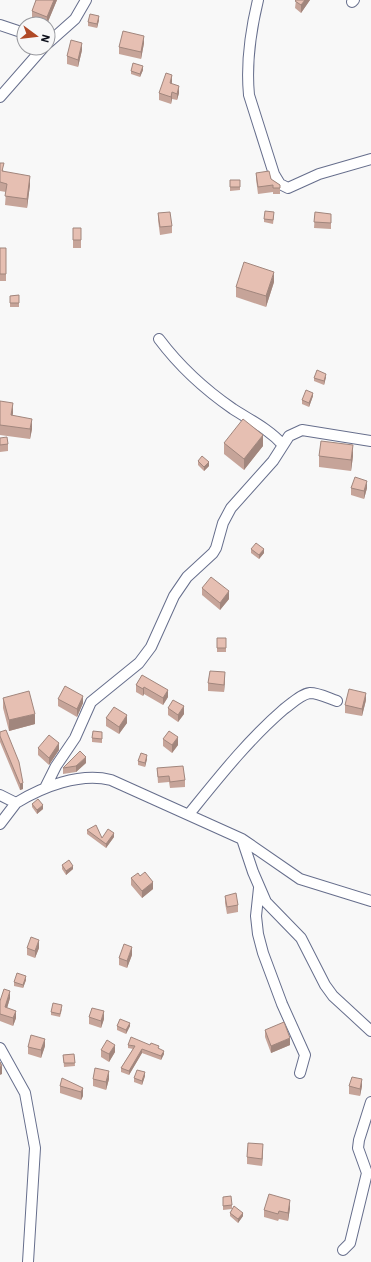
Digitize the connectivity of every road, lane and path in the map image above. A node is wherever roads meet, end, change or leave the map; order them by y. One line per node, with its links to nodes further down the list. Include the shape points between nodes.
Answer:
1 (86, 0): 5 (street, via 75,19)
2 (258, 0): 8 (street, via 253,21 249,95 274,174 280,184 288,188 293,187 319,174)
3 (0, 26): 4 (street)
4 (16, 31)
5 (56, 34)
6 (37, 56): 7 (street)
7 (0, 97)
8 (371, 159)
9 (159, 339): 11 (street, via 191,377 269,431)
10 (371, 441): 11 (street, via 302,430 289,436)
11 (283, 444): 13 (street, via 273,461 231,508 223,523 216,548 187,577 174,596 151,647 139,663 91,702 75,738)
12 (337, 701): 16 (street, via 310,693 290,704 262,728)
13 (45, 788): 15 (street); 16 (street, via 81,778 99,777 122,784 165,806)
14 (0, 795): 15 (street)
15 (16, 803): 17 (street)
16 (189, 814): 18 (street)
17 (0, 824)
18 (242, 839): 19 (street); 20 (street, via 300,879)
19 (259, 886): 21 (street, via 266,902 301,938 333,996); 23 (street, via 256,916 258,934 282,1004 305,1055)
20 (371, 901)
21 (371, 1032)
22 (0, 1048): 26 (street, via 25,1093 35,1148)
23 (300, 1073)
24 (371, 1102): 25 (street, via 358,1148 367,1173 350,1244)
25 (343, 1250)
26 (28, 1262)

